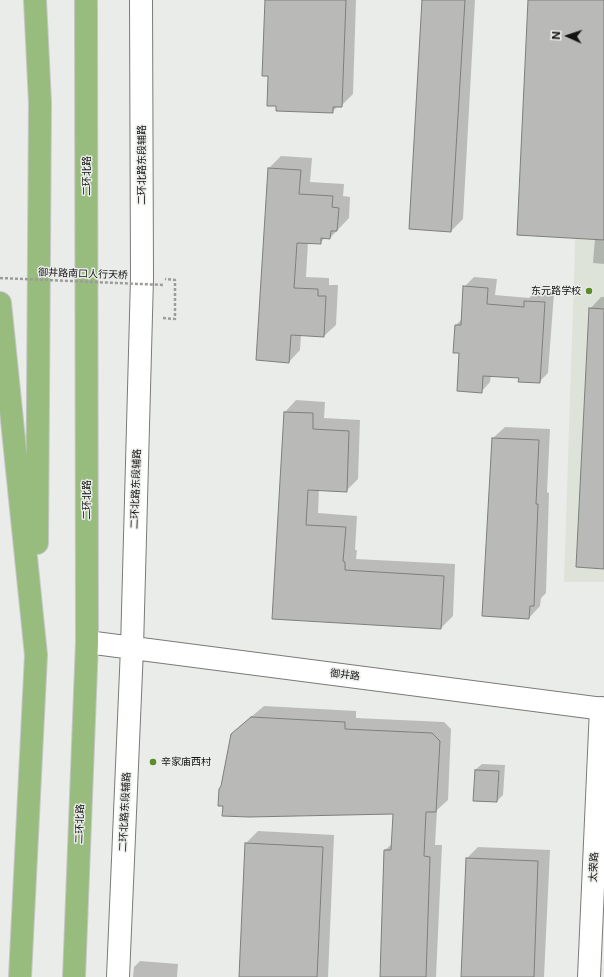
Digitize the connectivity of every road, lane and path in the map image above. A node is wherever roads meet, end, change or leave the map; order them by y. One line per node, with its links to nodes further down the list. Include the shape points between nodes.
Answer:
1 (35, 0): 11 (highway, via 40,103)
2 (86, 0): 9 (highway, 二环北路)
3 (141, 0): 10 (main road, 二环北路东段辅路, via 142,278)
4 (0, 278): 6 (path, 御井路南口人行天桥, bridge, via 164,285)
5 (175, 280): 8 (path, via 174,319 163,318)
6 (164, 292)
7 (0, 303): 11 (highway)
8 (163, 311)
9 (87, 642): 10 (main road, 御井路); 14 (highway, 二环北路)
10 (132, 648): 12 (main road, 御井路); 15 (main road, 二环北路东段辅路)
11 (36, 655): 13 (highway)
12 (602, 708): 16 (main road, 太荣路)
13 (20, 977)
14 (74, 977)
15 (118, 977)
16 (589, 977)

